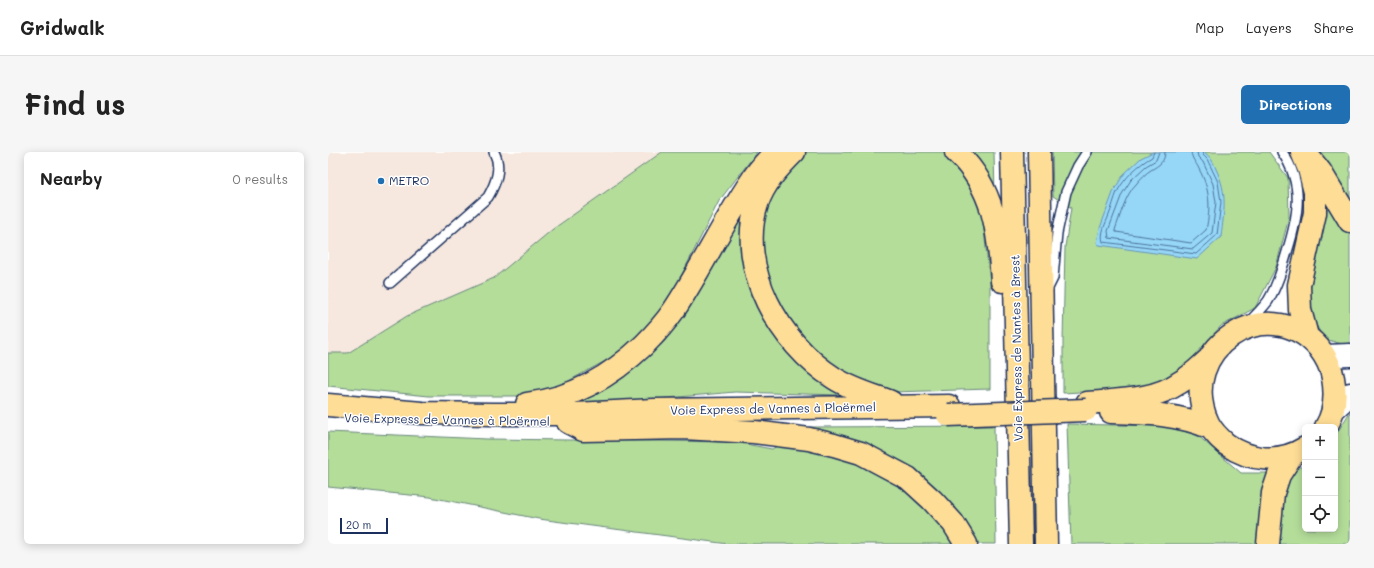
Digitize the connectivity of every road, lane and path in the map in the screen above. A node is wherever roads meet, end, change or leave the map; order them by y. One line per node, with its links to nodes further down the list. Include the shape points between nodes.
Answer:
1 (494, 152): 11 (lane, via 498,170 496,183 488,197)
2 (775, 152): 24 (highway, via 752,179 673,311 654,334 617,368 600,380 578,390 544,401 527,404 439,405)
3 (794, 152): 21 (highway, via 766,186 757,203 751,229 753,263 765,298 785,332 818,367 854,388)
4 (956, 152): 18 (highway, via 974,171 992,211 1001,264 1006,341)
5 (1012, 152): 18 (highway, Voie Express de Nantes à Brest)
6 (1039, 152): 12 (highway)
7 (1087, 152): 12 (lane, via 1066,192 1057,233 1053,278)
8 (1282, 152): 13 (lane, via 1292,169 1296,187 1296,226 1279,280 1267,302)
9 (1303, 153): 10 (highway, via 1320,171); 14 (highway, via 1315,192 1315,213 1299,285 1300,305)
10 (1350, 221)
11 (390, 283)
12 (1042, 302): 32 (highway)
13 (1244, 328): 14 (highway, via 1265,324 1287,327); 17 (highway, via 1217,347)
14 (1307, 336): 16 (highway)
15 (1350, 354): 16 (main road)
16 (1325, 356): 26 (highway, via 1332,369 1336,390)
17 (1208, 360): 22 (highway, Voie Express de Vannes à Ploërmel, via 1178,384 1162,391 1134,399); 28 (highway, via 1201,382 1202,404)
18 (1017, 364): 31 (highway, Voie Express de Nantes à Brest)
19 (1350, 394): 26 (main road)
20 (328, 405): 24 (highway, Voie Express de Vannes à Ploërmel)
21 (903, 406): 23 (highway, Voie Express de Vannes à Ploërmel); 24 (highway, Voie Express de Vannes à Ploërmel, via 654,410 575,414)
22 (1087, 406): 23 (highway, Voie Express de Vannes à Ploërmel); 28 (highway, Voie Express de Vannes à Ploërmel, via 1161,414 1195,421)
23 (949, 410): 27 (highway, Voie Express de Vannes à Ploërmel)
24 (422, 413)
25 (328, 418): 27 (highway, Voie Express de Vannes à Ploërmel, via 466,423)
26 (1329, 418)
27 (568, 422): 30 (highway, via 583,430 683,428 754,432 809,439 861,453 908,478 953,523)
28 (1211, 428): 29 (highway, via 1221,440 1236,451 1253,458 1271,459)
29 (1299, 452): 33 (highway, via 1279,475 1273,493)
30 (966, 544)
31 (1021, 544)
32 (1046, 544)
33 (1268, 544)

